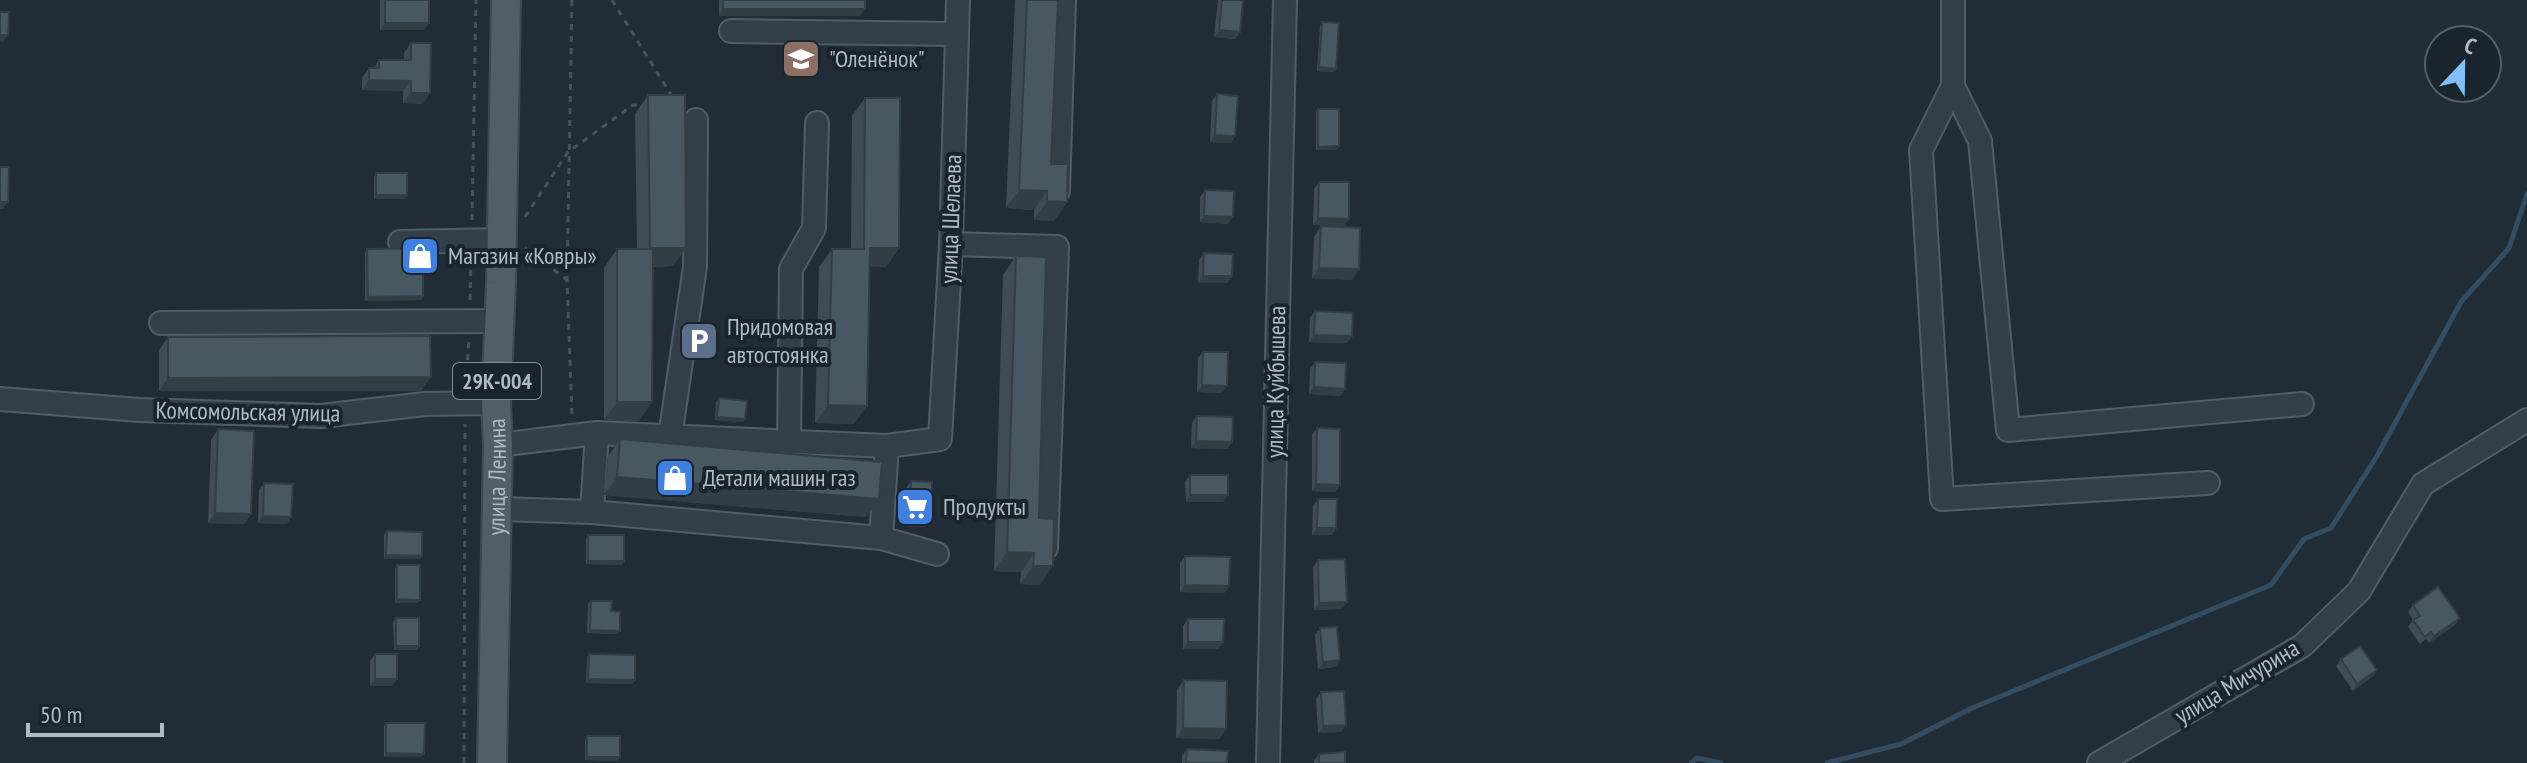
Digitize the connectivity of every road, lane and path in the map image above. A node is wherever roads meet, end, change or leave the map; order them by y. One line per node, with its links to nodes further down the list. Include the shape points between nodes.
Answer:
1 (476, 0): 19 (path)
2 (506, 0): 17 (main road, улица Ленина / 29К-004)
3 (572, 0): 15 (path)
4 (612, 0): 13 (path, via 677,106)
5 (958, 0): 10 (street, улица Шелаева)
6 (1064, 0): 16 (street)
7 (1285, 0): 44 (street, улица Куйбышева)
8 (1953, 0): 11 (street)
9 (731, 31): 10 (street)
10 (956, 34): 20 (street, улица Шелаева)
11 (1953, 86): 28 (street, via 1980,141 2008,430); 36 (street, via 1921,150 1942,499)
12 (648, 105): 15 (path, via 633,105)
13 (696, 120): 32 (street, via 695,267)
14 (817, 123): 33 (street, via 814,228 791,269)
15 (568, 152): 17 (path); 21 (path)
16 (1058, 191)
17 (515, 240): 19 (street); 21 (path); 22 (main road, улица Ленина / 29К-004)
18 (400, 242): 19 (street)
19 (472, 242): 23 (path)
20 (951, 244): 35 (street, улица Шелаева, via 940,439); 40 (street, via 1057,247)
21 (567, 280): 31 (path)
22 (500, 321): 23 (street); 26 (main road, улица Ленина / 29К-004)
23 (470, 322): 24 (street); 27 (path)
24 (161, 323)
25 (0, 399): 27 (street, Комсомольская улица, via 321,416)
26 (496, 403): 27 (street, Комсомольская улица); 34 (main road, улица Ленина / 29К-004)
27 (465, 404): 42 (path)
28 (2302, 404)
29 (2527, 420): 45 (street, улица Мичурина, via 2423,484 2359,591 2302,646)
30 (597, 433): 31 (street); 32 (street); 38 (street)
31 (573, 437): 34 (street)
32 (670, 437): 33 (street)
33 (789, 442): 35 (street)
34 (498, 445): 37 (main road, улица Ленина / 29К-004)
35 (887, 446): 39 (street)
36 (2208, 483)
37 (497, 509): 38 (street); 43 (main road, улица Ленина / 29К-004)
38 (592, 512): 39 (street)
39 (881, 538): 41 (street)
40 (1046, 551)
41 (937, 554)
42 (464, 763)
43 (492, 763)
44 (1268, 763)
45 (2099, 763)

